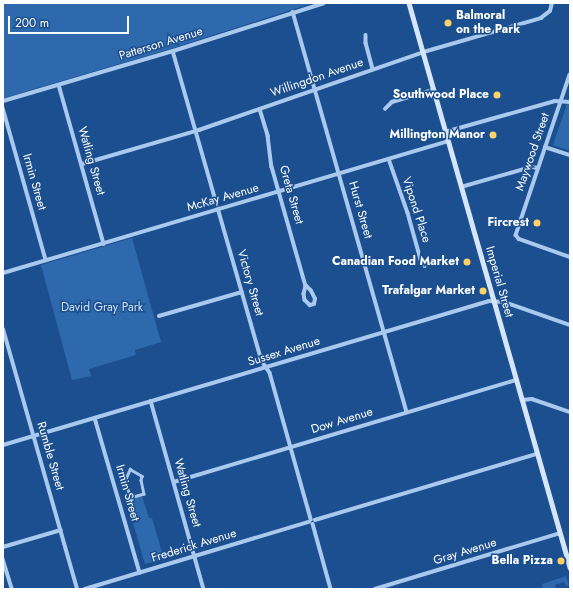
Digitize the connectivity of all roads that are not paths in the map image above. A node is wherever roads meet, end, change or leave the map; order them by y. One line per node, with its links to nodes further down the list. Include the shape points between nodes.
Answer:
1 (324, 3): 4 (street, Patterson Avenue)
2 (408, 3): 7 (main road, Imperial Street)
3 (552, 3): 7 (street, Willingdon Avenue, via 550,11 541,18)
4 (293, 12): 6 (street, Patterson Avenue); 11 (street, Hurst Street)
5 (366, 35): 8 (street)
6 (173, 51): 10 (street, Patterson Avenue); 19 (street, Victory Street)
7 (422, 52): 8 (street, Willingdon Avenue); 12 (main road, Imperial Street)
8 (373, 69): 11 (street, Willingdon Avenue)
9 (570, 75): 13 (street, Maywood Street)
10 (59, 85): 14 (street, Patterson Avenue); 25 (street, Watling Street)
11 (315, 89): 17 (street, Willingdon Avenue); 27 (street, Hurst Street)
12 (433, 90): 18 (street, via 392,102); 20 (main road, Imperial Street)
13 (561, 100): 15 (street); 20 (street); 22 (street, Maywood Street)
14 (3, 101)
15 (570, 102)
16 (3, 108): 33 (street, Irmin Street)
17 (260, 109): 19 (street, Willingdon Avenue); 29 (street, Greta Street)
18 (385, 109)
19 (196, 131): 25 (street, Willingdon Avenue); 30 (street, Victory Street)
20 (445, 132): 21 (main road, Imperial Street)
21 (448, 142): 24 (street, McKay Avenue); 28 (main road, Imperial Street)
22 (545, 147): 23 (street); 26 (street, Maywood Street)
23 (570, 155)
24 (389, 159): 27 (street, McKay Avenue); 34 (street, Vipond Place)
25 (82, 164): 31 (street, Watling Street)
26 (538, 168): 28 (street, via 531,167); 32 (street, Maywood Street, via 516,237)
27 (340, 174): 29 (street, McKay Avenue); 42 (street, Hurst Street)
28 (461, 187): 38 (main road, Imperial Street)
29 (279, 192): 30 (street, McKay Avenue); 36 (street, Greta Street)
30 (218, 210): 31 (street, McKay Avenue); 37 (street, Victory Street)
31 (104, 244): 33 (street, McKay Avenue)
32 (570, 257)
33 (46, 260): 35 (street, McKay Avenue)
34 (424, 266)
35 (3, 273)
36 (306, 286): 36 (street, Greta Street, via 305,300 310,305 314,304 315,299)
37 (242, 292): 39 (street); 43 (street, Victory Street)
38 (494, 301): 40 (street, Sussex Avenue, via 504,302); 42 (street, Sussex Avenue); 44 (main road, Imperial Street)
39 (159, 316)
40 (570, 325)
41 (3, 329): 50 (street, Rumble Street)
42 (384, 332): 43 (street, Sussex Avenue); 47 (street, Hurst Street)
43 (266, 368): 46 (street, Sussex Avenue); 52 (street, Victory Street, via 270,373)
44 (516, 380): 45 (main road, Imperial Street); 47 (street, Dow Avenue)
45 (522, 400): 48 (street, via 532,399); 53 (main road, Imperial Street)
46 (151, 402): 49 (street, Sussex Avenue); 55 (street, Watling Street)
47 (408, 412): 52 (street, Dow Avenue)
48 (570, 412)
49 (95, 418): 50 (street, Sussex Avenue); 63 (street, Irmin Street)
50 (34, 436): 51 (street, Sussex Avenue); 57 (street, Rumble Street)
51 (3, 445)
52 (290, 447): 55 (street, Dow Avenue); 56 (street, Victory Street)
53 (537, 454): 56 (street, Frederick Avenue); 58 (main road, Imperial Street)
54 (130, 469): 54 (street, via 124,480 130,498 144,494 142,476)
55 (174, 482): 60 (street, Watling Street)
56 (312, 521): 60 (street, Frederick Avenue); 68 (street, Victory Street)
57 (61, 530): 59 (street); 65 (street, Rumble Street)
58 (560, 533): 62 (main road, Imperial Street); 69 (street, Gray Avenue)
59 (3, 547)
60 (195, 556): 63 (street, Frederick Avenue); 67 (street, Watling Street)
61 (3, 559): 64 (street)
62 (570, 567)
63 (140, 573): 66 (street, Frederick Avenue)
64 (12, 589)
65 (77, 589)
66 (85, 589)
67 (204, 589)
68 (331, 589)
69 (375, 589)

